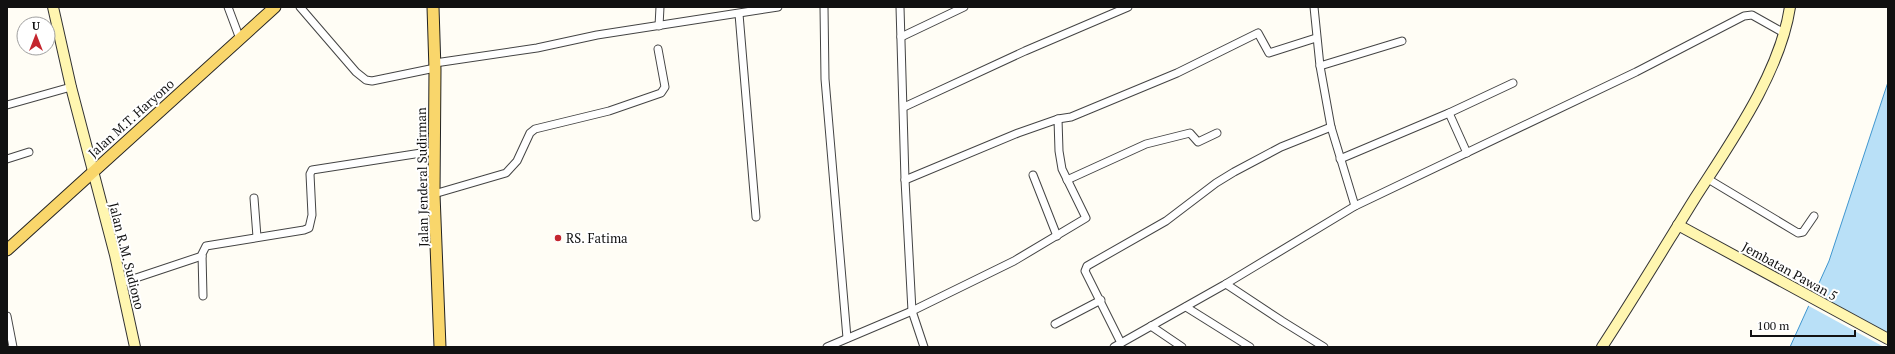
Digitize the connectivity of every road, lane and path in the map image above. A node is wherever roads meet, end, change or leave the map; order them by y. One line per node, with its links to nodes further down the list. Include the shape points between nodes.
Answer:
1 (53, 7): 25 (street, Jalan R.M. Sudiono)
2 (228, 7): 19 (street)
3 (275, 7): 19 (main road, Jalan M.T. Haryono)
4 (300, 7): 22 (street, via 356,72 366,80 377,80)
5 (433, 7): 22 (main road, Jalan Jenderal Sudirman)
6 (660, 7): 15 (street)
7 (778, 7): 14 (street)
8 (824, 7): 61 (street, via 825,79)
9 (900, 7): 17 (street)
10 (964, 7): 17 (street)
11 (1128, 7): 27 (street)
12 (1314, 7): 18 (street)
13 (1790, 7): 16 (street)
14 (739, 14): 15 (street); 46 (street)
15 (659, 26): 22 (street)
16 (1784, 33): 34 (street, via 1752,15 1744,16 1636,72); 39 (street, via 1764,83)
17 (901, 38): 27 (street)
18 (1316, 38): 23 (street); 29 (street, via 1268,53 1258,33 1176,72 1071,117)
19 (240, 39): 37 (main road, Jalan M.T. Haryono)
20 (1402, 41): 23 (street)
21 (658, 49): 42 (street, via 665,87 661,93 623,107 535,129 530,133 514,166 506,173)
22 (435, 65): 33 (main road, Jalan Jenderal Sudirman)
23 (1320, 66): 30 (street)
24 (1513, 83): 28 (street)
25 (72, 87): 26 (street); 37 (street, Jalan R.M. Sudiono)
26 (7, 105)
27 (904, 107): 40 (street)
28 (1449, 113): 34 (street); 36 (street)
29 (1058, 120): 40 (street, via 1018,133); 41 (street, via 1060,158)
30 (1331, 127): 36 (street); 55 (street, via 1281,147 1234,172 1166,222 1087,266 1085,271)
31 (1217, 133): 41 (street, via 1199,142 1190,133 1153,142)
32 (29, 152): 35 (street)
33 (434, 152): 42 (main road, Jalan Jenderal Sudirman); 49 (street, via 312,170 312,215 309,228)
34 (1467, 153): 44 (street)
35 (7, 159)
36 (1340, 159): 44 (street)
37 (93, 171): 50 (main road, Jalan M.T. Haryono); 52 (street, Jalan R.M. Sudiono)
38 (1033, 175): 48 (street)
39 (1708, 179): 45 (street, via 1798,234 1803,232); 47 (street)
40 (905, 180): 57 (street)
41 (1067, 180): 48 (street, via 1086,218)
42 (434, 194): 66 (main road, Jalan Jenderal Sudirman)
43 (254, 198): 49 (street)
44 (1355, 206): 53 (street)
45 (1814, 216)
46 (756, 217)
47 (1678, 225): 62 (street, Jembatan Pawan 5); 73 (street)
48 (1057, 236): 57 (street, via 1014,261)
49 (256, 237): 51 (street, via 210,245 204,248)
50 (7, 250)
51 (202, 256): 52 (street); 54 (street)
52 (121, 283): 65 (street, Jalan R.M. Sudiono)
53 (1226, 284): 56 (street); 72 (street)
54 (203, 296)
55 (1101, 300): 59 (street); 63 (street)
56 (1186, 307): 60 (street); 71 (street)
57 (912, 311): 61 (street); 68 (street)
58 (7, 316): 64 (street)
59 (1055, 324)
60 (1151, 326): 63 (street); 70 (street)
61 (847, 338): 67 (street)
62 (1888, 339)
63 (1121, 343): 69 (street)
64 (13, 347)
65 (135, 347)
66 (437, 347)
67 (827, 347)
68 (924, 347)
69 (1114, 347)
70 (1182, 347)
71 (1250, 347)
72 (1324, 347)
73 (1602, 347)

